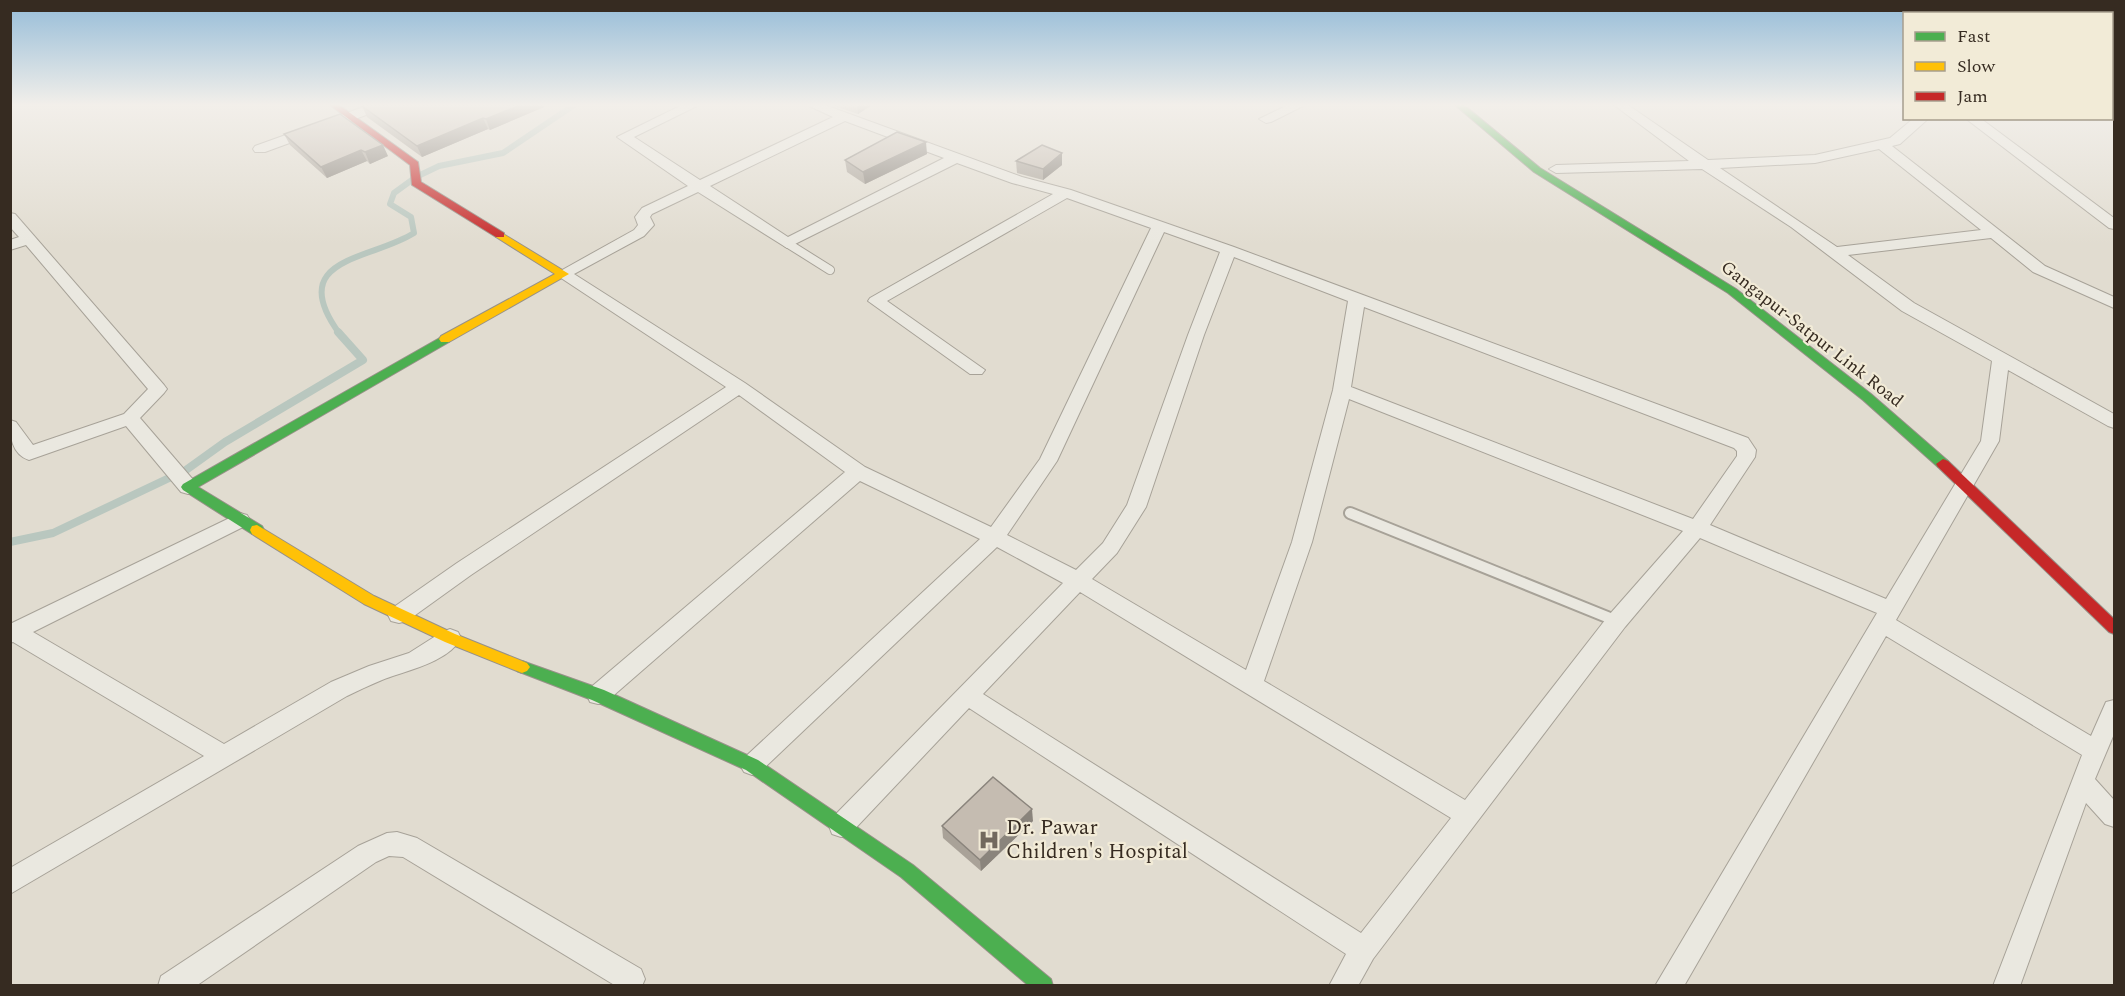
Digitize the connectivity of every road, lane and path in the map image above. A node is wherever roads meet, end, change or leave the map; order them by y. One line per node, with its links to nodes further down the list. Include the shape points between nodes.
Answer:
1 (399, 151): 26 (street, via 415,164 416,183)
2 (646, 151): 14 (street)
3 (771, 151): 14 (street)
4 (941, 151): 11 (street)
5 (1515, 151): 38 (street, Gangapur-Satpur Link Road, via 1537,170 1732,291)
6 (1530, 151): 13 (street, Gangapur-Satpur Link Road)
7 (1686, 151): 12 (street)
8 (1848, 151): 12 (street, via 1815,159)
9 (1890, 151): 19 (street)
10 (2016, 151): 18 (street)
11 (957, 157): 15 (street, via 1017,180); 21 (street)
12 (1704, 164): 13 (street); 24 (street)
13 (1556, 169): 33 (street, Gangapur-Satpur Link Road, via 1745,287)
14 (699, 186): 21 (street); 26 (street, via 647,211 642,217 646,225 639,233)
15 (1066, 193): 17 (street); 30 (street, via 876,301)
16 (10, 217): 20 (street)
17 (1159, 225): 23 (street); 43 (street, via 1048,461)
18 (2115, 225)
19 (1994, 233): 24 (street); 28 (street, via 2039,269)
20 (28, 239): 22 (street); 34 (street, via 158,389)
21 (787, 243): 25 (lane)
22 (10, 246)
23 (1229, 250): 27 (street); 44 (street, via 1136,507 1110,548)
24 (1833, 252): 29 (street, via 1908,308)
25 (831, 270)
26 (563, 274): 31 (street); 39 (street)
27 (1357, 298): 32 (street); 42 (street, via 1741,443 1747,450 1746,457)
28 (2115, 303)
29 (2001, 359): 35 (street); 38 (street, via 1990,441)
30 (976, 370)
31 (739, 387): 37 (street); 45 (street)
32 (1342, 390): 42 (street); 51 (street, via 1295,567)
33 (1905, 411)
34 (130, 418): 36 (street, via 29,453); 39 (street)
35 (2115, 422)
36 (10, 426)
37 (858, 472): 43 (street); 52 (street)
38 (1972, 473): 46 (street); 48 (street, Gangapur-Satpur Link Road)
39 (181, 478): 41 (street)
40 (1350, 513): 47 (lane)
41 (240, 520): 45 (street); 49 (street)
42 (1697, 528): 46 (street); 47 (street)
43 (995, 537): 44 (street); 57 (street)
44 (1078, 581): 51 (street); 53 (street)
45 (399, 615): 50 (street)
46 (1887, 617): 55 (street); 68 (street)
47 (1617, 621): 59 (street)
48 (2115, 628)
49 (13, 633): 56 (street)
50 (450, 638): 52 (street); 56 (street, via 416,660 339,689)
51 (1252, 685): 59 (street)
52 (598, 695): 57 (street)
53 (967, 695): 61 (street); 63 (street)
54 (2115, 709): 55 (street)
55 (2096, 751): 58 (street)
56 (224, 756): 62 (street)
57 (752, 765): 61 (street)
58 (2082, 782): 60 (street); 69 (street)
59 (1468, 815): 63 (street)
60 (2115, 816)
61 (841, 826): 66 (street, via 907,871)
62 (10, 882)
63 (1364, 950): 67 (street)
64 (632, 983): 65 (street, via 408,846 397,844 367,854)
65 (171, 986)
66 (1044, 986)
67 (1342, 986)
68 (1668, 986)
69 (2006, 986)

